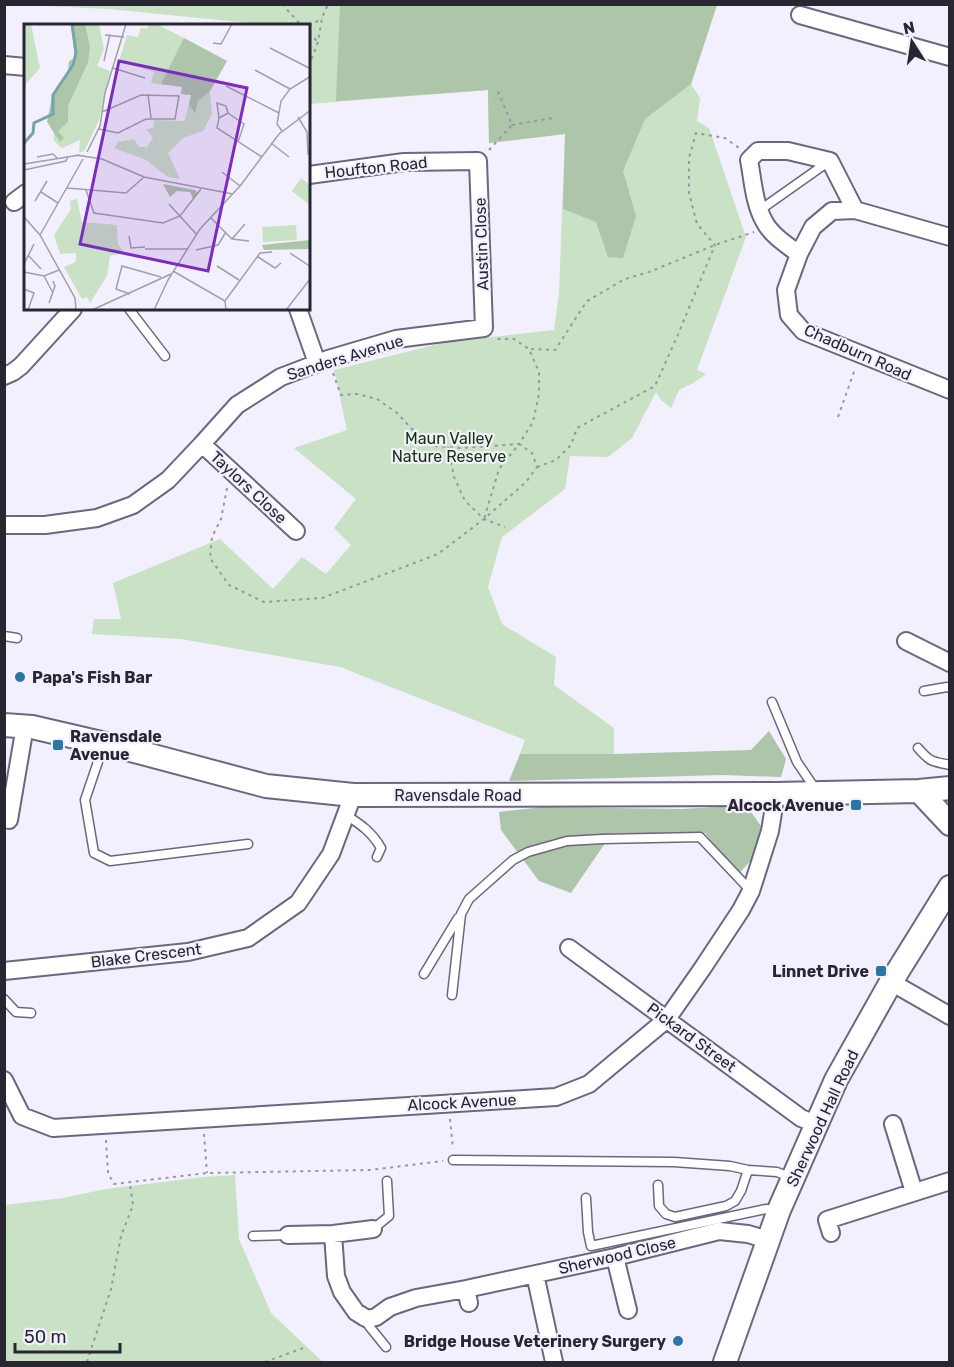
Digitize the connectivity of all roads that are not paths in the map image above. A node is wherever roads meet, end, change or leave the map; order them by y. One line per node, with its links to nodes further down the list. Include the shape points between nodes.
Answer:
1 (800, 15): 2 (street)
2 (950, 57)
3 (4, 65): 4 (street)
4 (24, 67)
5 (830, 160): 8 (lane); 8 (street, via 788,151 758,151 749,160); 9 (street)
6 (478, 161): 7 (street, Houfton Road, via 404,162); 15 (street, Austin Close)
7 (310, 175)
8 (760, 210): 11 (street, via 775,235)
9 (855, 210): 10 (street); 11 (street, Chadburn Road, via 832,211 813,227)
10 (950, 237)
11 (799, 254): 20 (street, Chadburn Road, via 786,290 789,315 803,331)
12 (73, 310): 19 (street, via 21,366)
13 (130, 310): 16 (lane)
14 (297, 310): 17 (street)
15 (484, 328): 17 (street, Sanders Avenue, via 396,339)
16 (165, 356)
17 (322, 361): 22 (street, Sanders Avenue, via 281,377 237,405)
18 (950, 375): 20 (street, Chadburn Road)
19 (4, 376)
20 (929, 383): 21 (street, Chadburn Road)
21 (950, 390)
22 (202, 444): 23 (street, Sanders Avenue, via 168,480 133,505 98,518 45,525); 24 (street, Taylors Close)
23 (4, 525)
24 (296, 531)
25 (4, 636): 26 (lane)
26 (17, 638)
27 (906, 640): 28 (street)
28 (950, 663)
29 (950, 688): 30 (lane)
30 (924, 691)
31 (772, 702): 38 (lane, via 797,762)
32 (15, 725): 33 (main road, Ravensdale Road); 41 (street)
33 (104, 743): 40 (main road, Ravensdale Road); 43 (lane, via 85,800 94,853 110,861)
34 (918, 748): 35 (lane, via 927,759)
35 (950, 765)
36 (950, 789): 37 (main road, Ravensdale Road)
37 (919, 791): 38 (main road, Ravensdale Road); 42 (main road)
38 (818, 793): 39 (main road, Ravensdale Road)
39 (776, 794): 40 (main road, Ravensdale Road); 46 (street, Alcock Avenue, via 770,831)
40 (349, 805): 44 (lane, via 378,842 381,848); 49 (street, Blake Crescent, via 331,854 298,903 249,938 188,952)
41 (9, 820)
42 (950, 824)
43 (248, 844)
44 (377, 857)
45 (950, 887): 51 (main road, Sherwood Hall Road)
46 (751, 891): 47 (lane, via 700,837 567,841 513,860 469,899); 56 (street, Alcock Avenue)
47 (461, 914): 50 (lane); 52 (lane)
48 (569, 948): 56 (street, Pickard Street)
49 (4, 971)
50 (424, 974)
51 (891, 982): 55 (street); 58 (main road, Sherwood Hall Road)
52 (452, 994)
53 (4, 999): 54 (lane, via 16,1012)
54 (31, 1013)
55 (950, 1016)
56 (667, 1019): 57 (street, Alcock Avenue, via 589,1083 556,1097 53,1128 22,1116); 58 (street, Pickard Street, via 801,1118)
57 (4, 1080)
58 (816, 1124): 62 (main road, Sherwood Hall Road)
59 (893, 1124): 66 (street)
60 (453, 1160): 61 (lane, via 674,1162)
61 (748, 1170): 62 (lane, via 777,1172); 65 (lane, via 735,1201 675,1218 658,1206)
62 (792, 1178): 68 (main road, Sherwood Hall Road)
63 (387, 1181): 69 (lane, via 389,1216)
64 (950, 1181): 66 (street)
65 (658, 1185)
66 (914, 1192): 70 (street, via 827,1220)
67 (586, 1198): 68 (lane, via 591,1246 766,1209)
68 (779, 1210): 74 (main road, Sherwood Hall Road)
69 (374, 1229): 71 (street)
70 (831, 1233)
71 (333, 1234): 72 (street); 78 (street, via 336,1276 342,1292 356,1312)
72 (288, 1235): 73 (lane)
73 (253, 1236)
74 (768, 1240): 75 (street, Sherwood Close, via 719,1231); 81 (main road, Sherwood Hall Road)
75 (615, 1257): 76 (street, Sherwood Close); 77 (street)
76 (535, 1274): 78 (street, Sherwood Close, via 467,1296 416,1298); 80 (street)
77 (628, 1310)
78 (368, 1319): 79 (lane)
79 (386, 1347)
80 (554, 1362)
81 (725, 1362)

